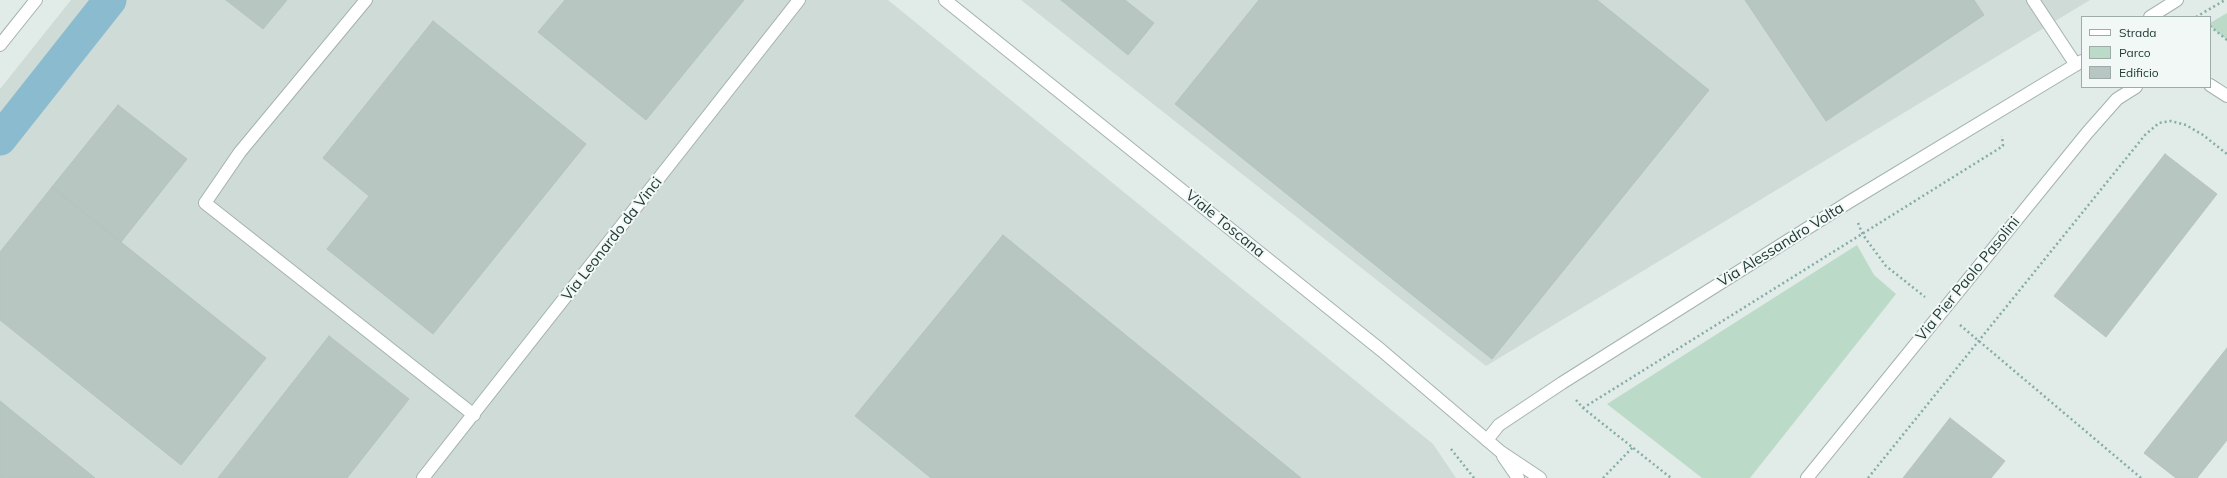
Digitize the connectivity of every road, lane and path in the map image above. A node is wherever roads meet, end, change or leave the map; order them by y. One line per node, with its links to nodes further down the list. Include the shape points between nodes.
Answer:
1 (36, 0): 12 (street)
2 (366, 0): 25 (street, via 240,152 205,203)
3 (799, 0): 25 (street, Via Leonardo da Vinci)
4 (945, 0): 26 (street, Viale Toscana, via 1271,260)
5 (2032, 0): 13 (street)
6 (2177, 0): 8 (street)
7 (2225, 0): 9 (path)
8 (2152, 16)
9 (2198, 16)
10 (2211, 27): 11 (path)
11 (2227, 40)
12 (0, 45)
13 (2079, 63): 19 (street, Via Alessandro Volta)
14 (2211, 86): 16 (street)
15 (2134, 88): 21 (street, Via Pier Paolo Pasolini, via 2117,99 2087,133)
16 (2227, 96)
17 (2002, 134): 20 (path, via 2003,146)
18 (2227, 154): 22 (path, via 2186,125 2171,121 2159,123 2146,135)
19 (1849, 202): 20 (path); 23 (street, Via Alessandro Volta)
20 (1863, 234): 21 (path, via 1886,266); 24 (path)
21 (1942, 311): 22 (path); 36 (street, Via Pier Paolo Pasolini)
22 (1980, 341): 37 (path); 38 (path)
23 (1562, 383): 24 (path); 26 (street, Via Alessandro Volta, via 1499,425)
24 (1583, 408): 27 (path)
25 (474, 415): 30 (street, Via Leonardo da Vinci)
26 (1487, 440): 29 (street, Viale Toscana)
27 (1633, 447): 34 (path); 35 (path)
28 (1451, 449): 31 (path)
29 (1500, 452): 32 (street, Viale Toscana); 33 (street, Viale Toscana)
30 (423, 478)
31 (1474, 478)
32 (1518, 478)
33 (1540, 478)
34 (1603, 478)
35 (1671, 478)
36 (1807, 478)
37 (1868, 478)
38 (2141, 478)

